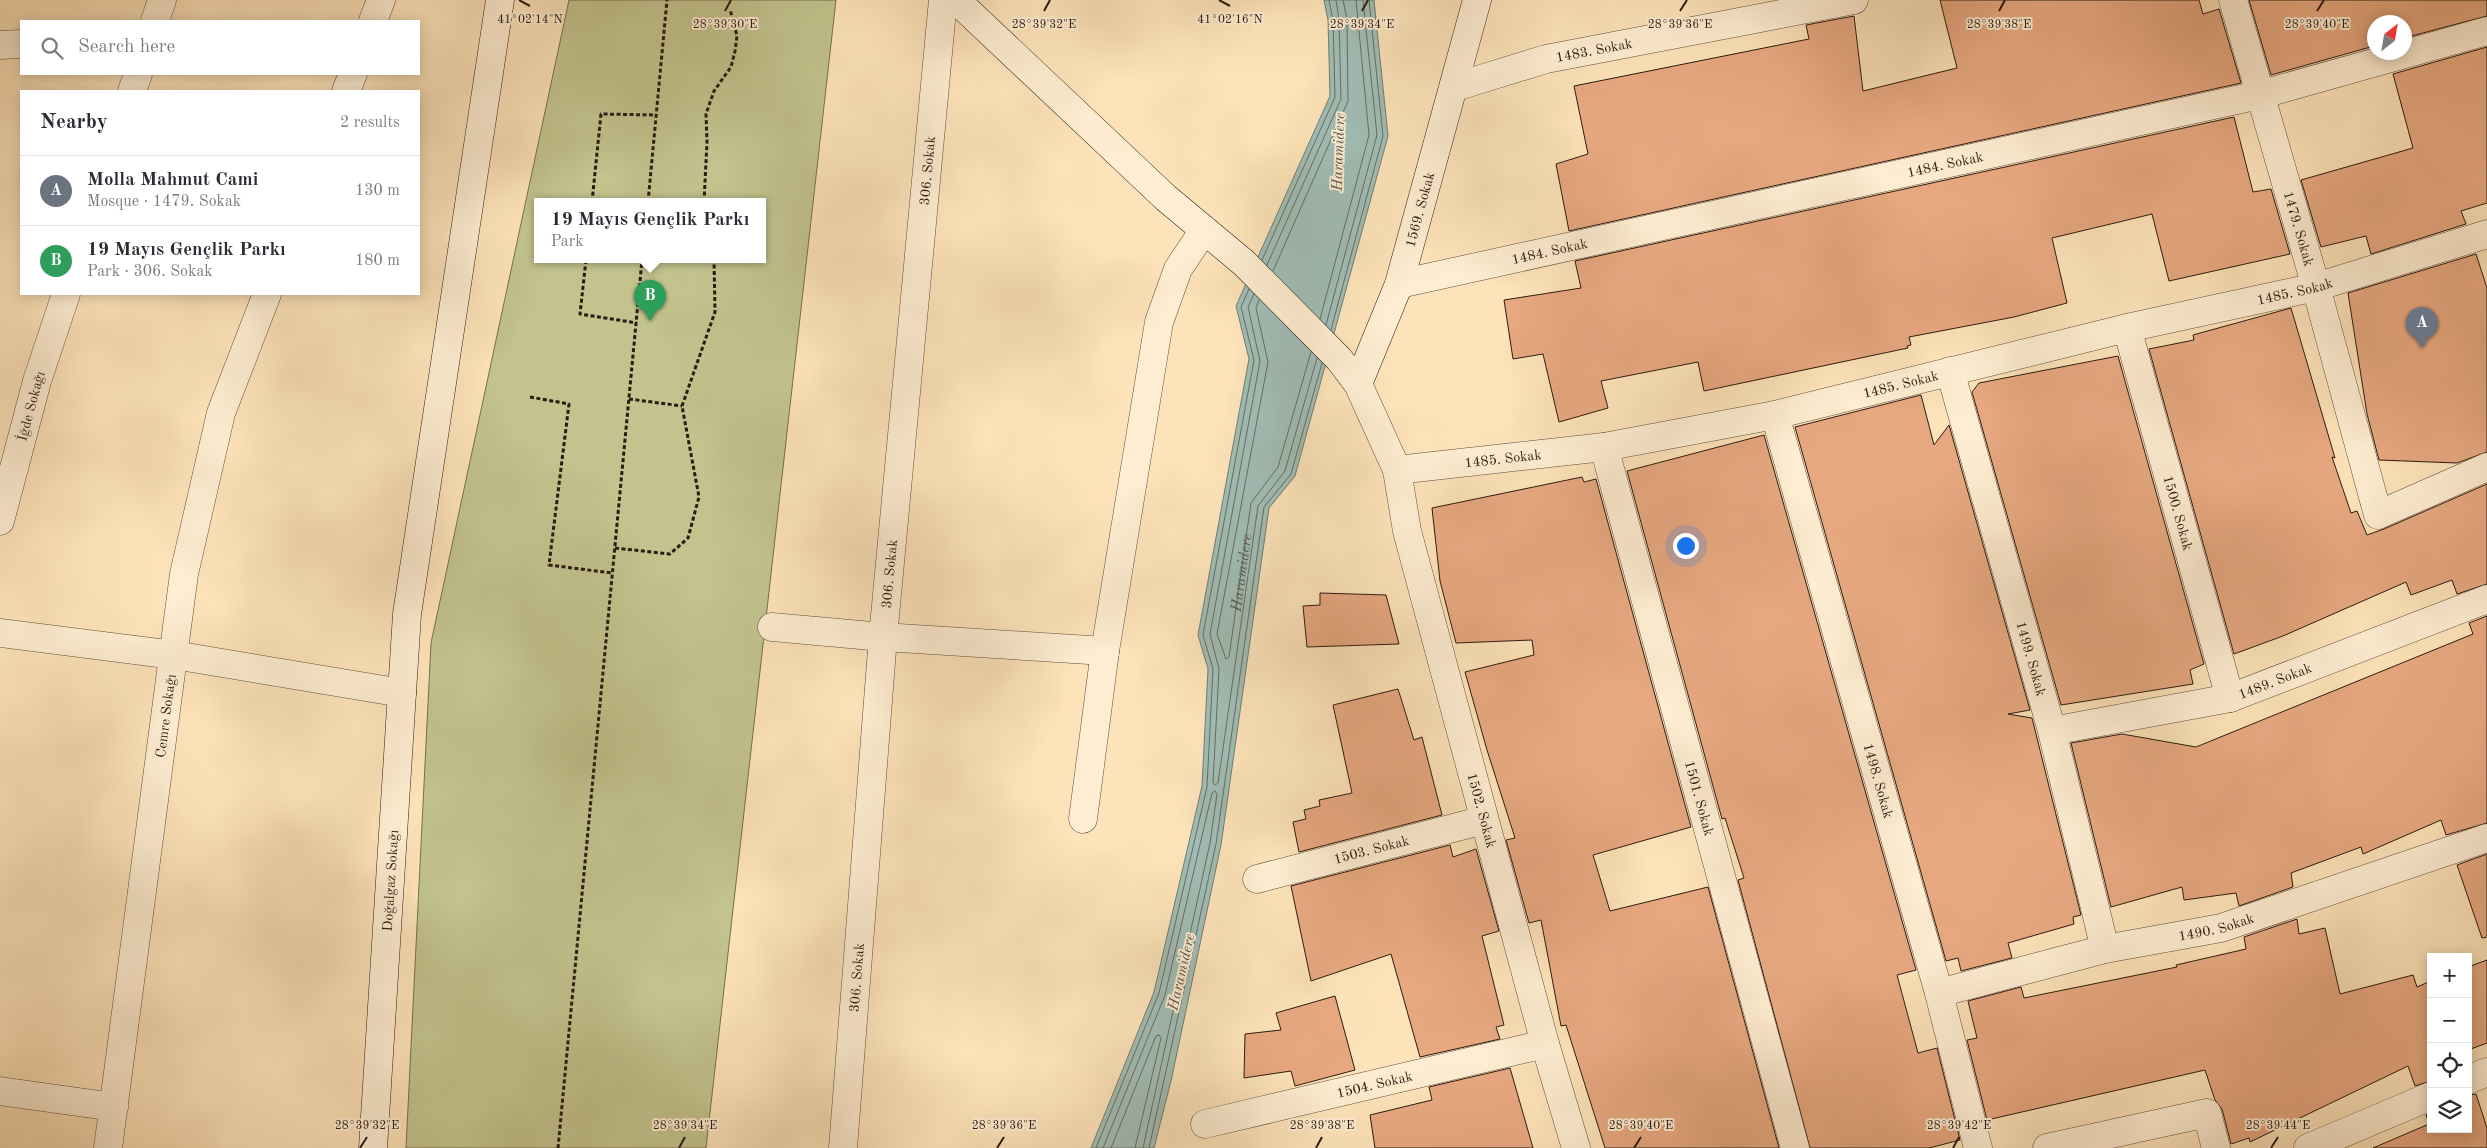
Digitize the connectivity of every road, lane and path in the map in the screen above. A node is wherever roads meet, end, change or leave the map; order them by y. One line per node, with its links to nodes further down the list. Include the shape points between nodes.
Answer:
1 (162, 0): 11 (street)
2 (381, 0): 12 (street)
3 (500, 0): 55 (street, Doğalgaz Sokağı, via 407,614)
4 (667, 0): 22 (path)
5 (943, 0): 52 (street, 306. Sokak)
6 (956, 0): 26 (street)
7 (1477, 0): 18 (street, 1569. Sokak)
8 (1854, 0): 18 (street, 1483. Sokak, via 1546,58)
9 (2233, 0): 21 (street, 1479. Sokak)
10 (730, 9): 25 (path, via 737,36 735,51 731,68 714,91 706,114)
11 (155, 20)
12 (373, 20)
13 (2487, 31): 21 (street, 1484. Sokak)
14 (0, 44): 15 (street)
15 (20, 44)
16 (138, 75): 19 (street)
17 (353, 75): 20 (street)
18 (1455, 87): 31 (street, 1569. Sokak)
19 (132, 90)
20 (346, 90)
21 (2259, 95): 31 (street, 1484. Sokak); 32 (street, 1479. Sokak)
22 (656, 115): 23 (path, via 601,114); 24 (path)
23 (592, 198)
24 (648, 198)
25 (704, 198)
26 (1204, 230): 38 (street, via 1244,263 1339,359); 53 (street, via 1178,269 1159,322)
27 (2487, 234): 32 (street, 1485. Sokak)
28 (586, 263): 35 (path, via 580,314)
29 (642, 263): 35 (path)
30 (714, 263): 41 (path, via 715,312)
31 (1400, 284): 38 (street, 1569. Sokak)
32 (2316, 287): 36 (street, 1485. Sokak); 44 (street, 1479. Sokak, via 2378,515)
33 (66, 295): 46 (street, İğde Sokağı, via 37,381)
34 (267, 295): 54 (street, Cemre Sokağı, via 221,413 184,574)
35 (636, 323): 40 (path)
36 (2127, 328): 37 (street, 1485. Sokak); 56 (street, 1500. Sokak)
37 (1950, 371): 42 (street, 1485. Sokak); 57 (street, 1499. Sokak)
38 (1358, 384): 45 (street)
39 (530, 397): 48 (path, via 569,404 549,565)
40 (629, 399): 41 (path); 47 (path)
41 (682, 406): 47 (path, via 699,497 688,538 670,554)
42 (1774, 415): 43 (street, 1485. Sokak); 63 (street, 1498. Sokak)
43 (1604, 447): 45 (street, 1485. Sokak); 76 (street, 1501. Sokak)
44 (2487, 468)
45 (1398, 470): 59 (street, 1502. Sokak, via 1407,531)
46 (0, 521)
47 (615, 548): 48 (path)
48 (612, 573): 73 (path)
49 (2487, 599): 56 (street, 1489. Sokak)
50 (772, 627): 52 (street)
51 (0, 632): 54 (street)
52 (883, 638): 53 (street); 74 (street, 306. Sokak)
53 (1105, 651): 58 (street)
54 (174, 655): 55 (street); 69 (street, Cemre Sokağı)
55 (402, 693): 72 (street, Doğalgaz Sokağı)
56 (2230, 698): 57 (street, 1489. Sokak)
57 (2052, 730): 62 (street, 1499. Sokak)
58 (1083, 819)
59 (1484, 820): 61 (street, 1503. Sokak); 64 (street, 1502. Sokak)
60 (2487, 838): 62 (street, 1490. Sokak, via 2221,928)
61 (1257, 879)
62 (2105, 949): 63 (street, 1490. Sokak)
63 (1939, 993): 77 (street, 1498. Sokak)
64 (1545, 1044): 70 (street, 1504. Sokak); 75 (street, 1502. Sokak)
65 (2487, 1072): 66 (street)
66 (2472, 1078)
67 (0, 1091): 69 (street)
68 (2427, 1098): 80 (street)
69 (114, 1107): 71 (street, Cemre Sokağı)
70 (1204, 1124)
71 (108, 1148)
72 (373, 1148)
73 (558, 1148)
74 (843, 1148)
75 (1576, 1148)
76 (1795, 1148)
77 (1978, 1148)
78 (2047, 1148): 79 (street, via 2207,1113)
79 (2216, 1148)
80 (2308, 1148)

